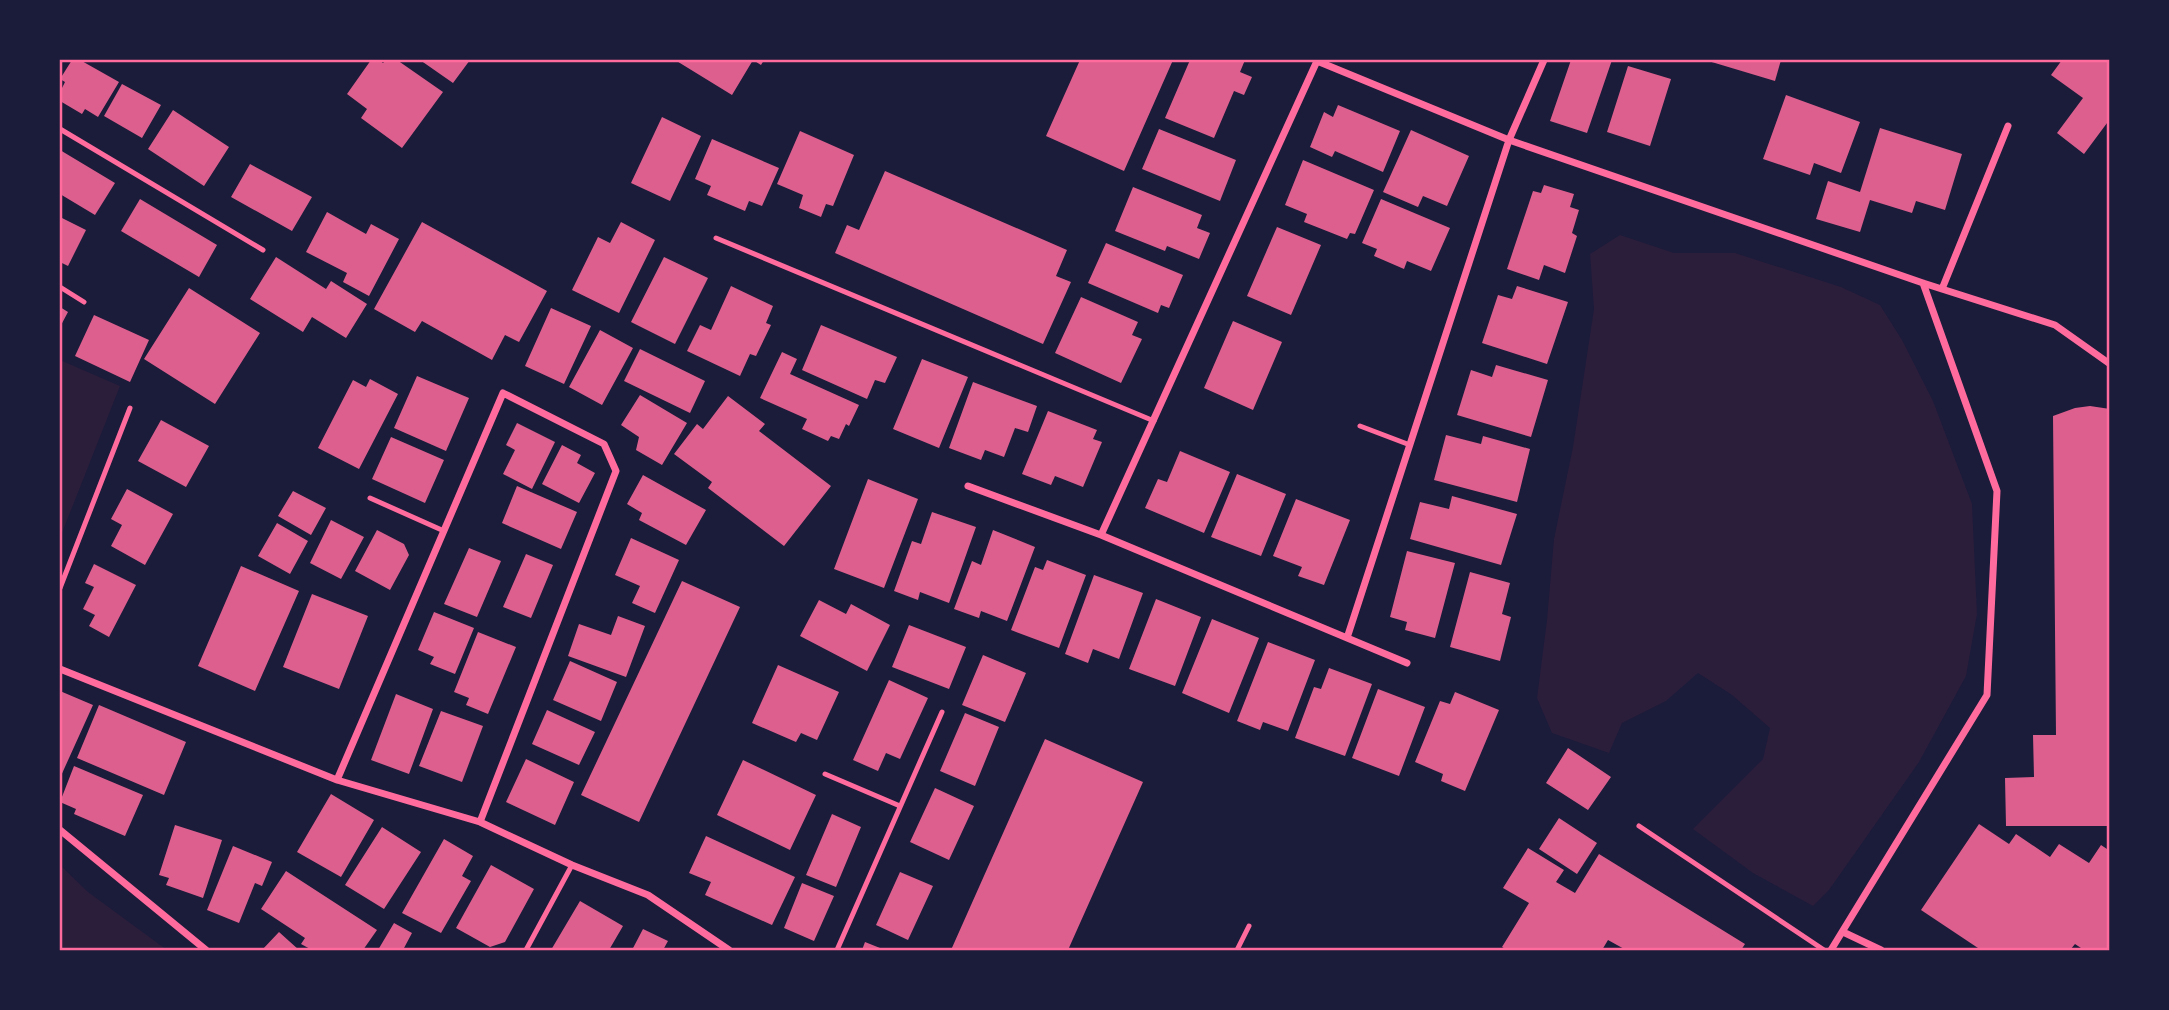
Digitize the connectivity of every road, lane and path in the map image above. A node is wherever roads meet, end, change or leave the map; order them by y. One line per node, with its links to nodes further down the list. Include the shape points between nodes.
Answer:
1 (1544, 60): 4 (street)
2 (2008, 126): 9 (street)
3 (60, 129): 6 (lane)
4 (1509, 140): 7 (street); 13 (street, via 1317,61); 15 (street)
5 (716, 238): 13 (lane)
6 (263, 250)
7 (1923, 284): 9 (street); 33 (street, via 1997,491 1987,695)
8 (60, 288): 10 (lane)
9 (1942, 289): 11 (street, via 2055,325)
10 (84, 302)
11 (2109, 364)
12 (130, 408): 20 (lane)
13 (1154, 421): 19 (street)
14 (1360, 426): 15 (lane)
15 (1410, 445): 21 (street)
16 (968, 486): 19 (street)
17 (370, 498): 18 (lane)
18 (444, 531): 26 (street); 28 (street, via 503,393 604,444 616,471)
19 (1101, 535): 21 (street)
20 (60, 588)
21 (1347, 638): 22 (street)
22 (1407, 663)
23 (60, 669): 26 (street)
24 (942, 712): 27 (lane)
25 (825, 774): 27 (lane)
26 (337, 780): 28 (street)
27 (900, 806): 37 (lane)
28 (480, 821): 31 (street)
29 (1639, 826): 39 (lane)
30 (60, 830): 34 (street)
31 (572, 866): 35 (lane); 36 (street, via 648,895)
32 (1248, 926): 38 (lane)
33 (1843, 932): 40 (street); 41 (street)
34 (206, 950)
35 (526, 950)
36 (729, 950)
37 (837, 950)
38 (1237, 950)
39 (1824, 950)
40 (1831, 950)
41 (1881, 950)

